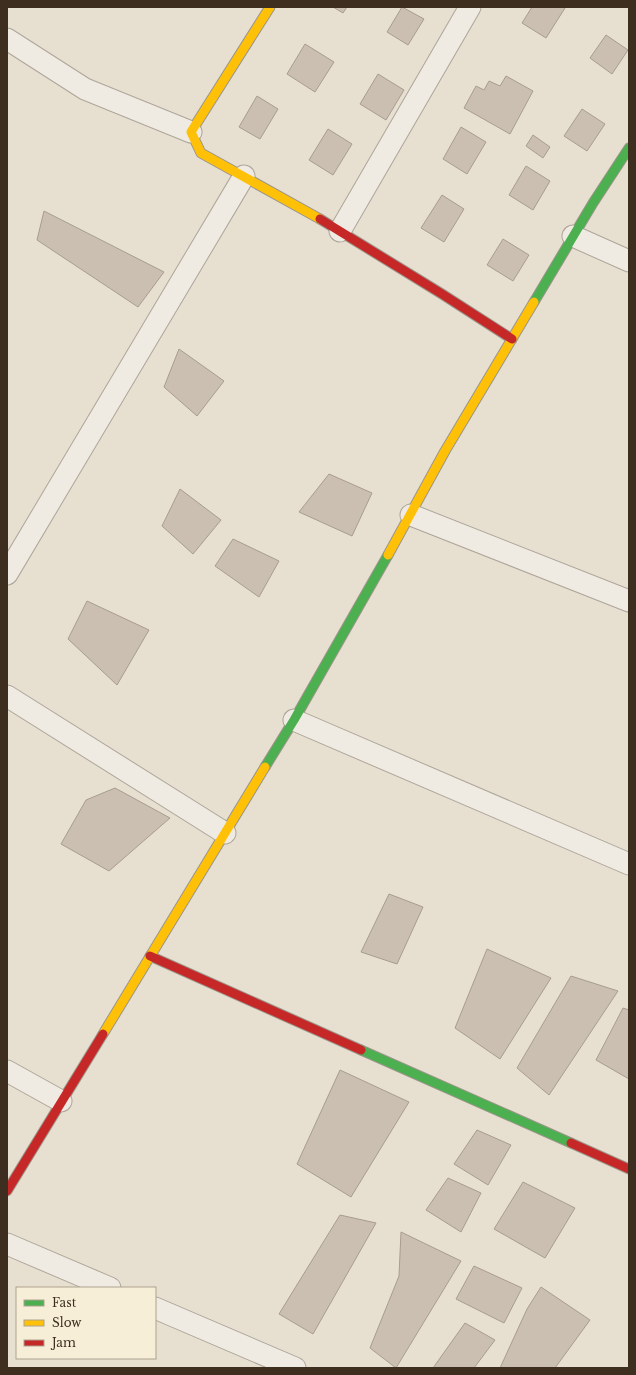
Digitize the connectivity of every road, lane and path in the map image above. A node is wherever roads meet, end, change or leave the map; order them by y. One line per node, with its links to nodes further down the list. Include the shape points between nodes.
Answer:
1 (270, 7): 4 (street)
2 (470, 7): 7 (street)
3 (7, 39): 4 (street, via 85,89)
4 (191, 132): 6 (street, via 200,153)
5 (629, 148): 8 (street)
6 (244, 176): 7 (street); 12 (street)
7 (340, 231): 10 (street)
8 (573, 236): 9 (street); 10 (street)
9 (629, 261)
10 (512, 339): 11 (street, via 445,451)
11 (411, 514): 13 (street); 15 (street)
12 (7, 574)
13 (629, 601)
14 (7, 696): 16 (street)
15 (294, 720): 16 (street); 17 (street)
16 (225, 833): 18 (street)
17 (629, 864)
18 (150, 956): 20 (street); 21 (street)
19 (7, 1071): 20 (street)
20 (61, 1101): 22 (street)
21 (629, 1169)
22 (7, 1191)
23 (7, 1244): 24 (street)
24 (108, 1287)
25 (156, 1308): 26 (street)
26 (295, 1368)

